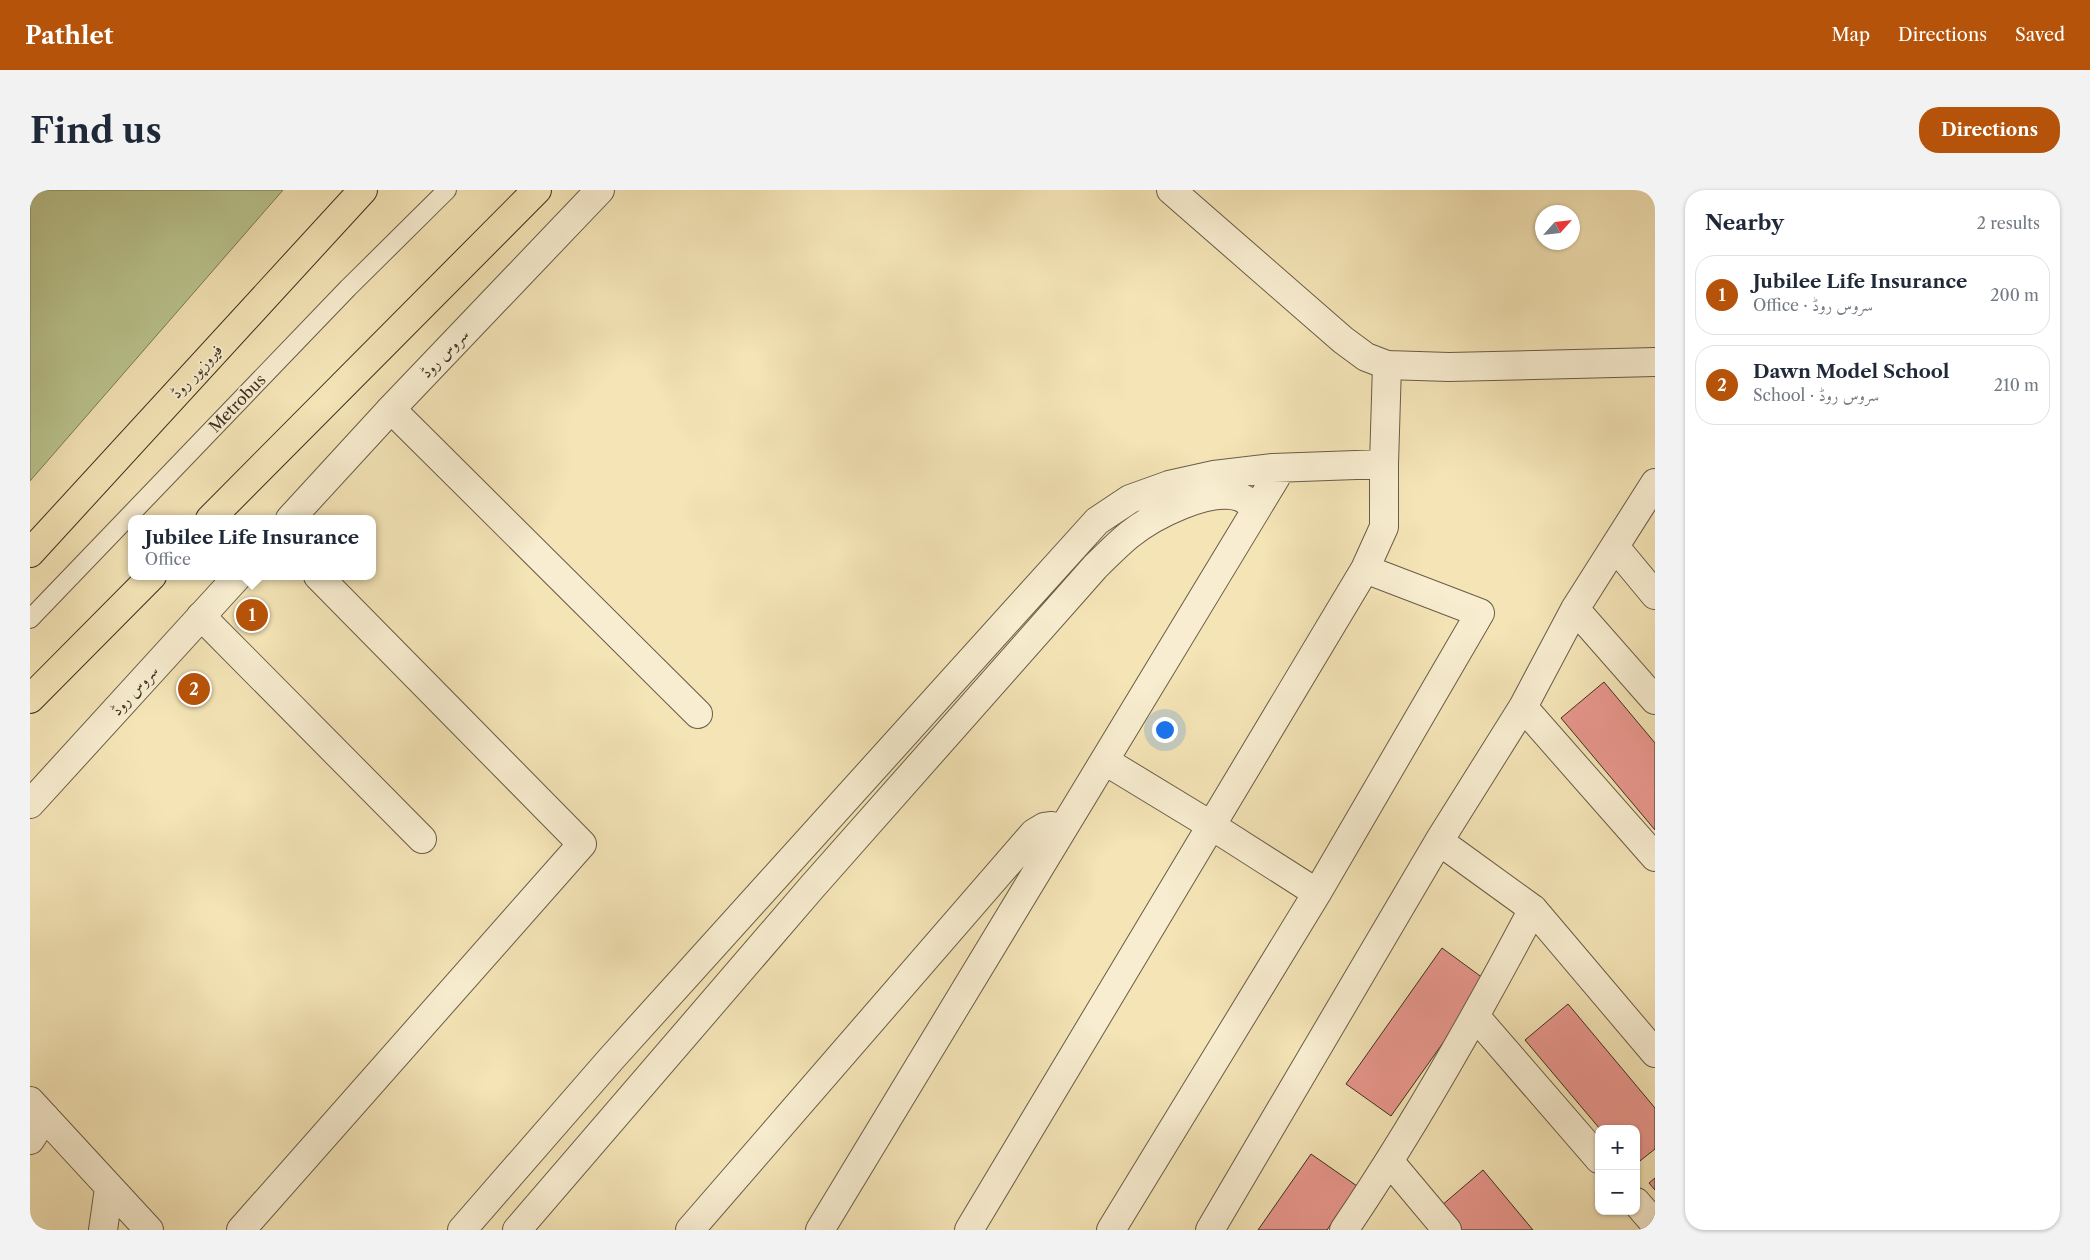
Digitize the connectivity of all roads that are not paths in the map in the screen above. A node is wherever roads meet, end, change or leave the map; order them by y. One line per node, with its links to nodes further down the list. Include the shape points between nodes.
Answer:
1 (362, 190): 18 (main road, فیروزپور روڈ)
2 (447, 190): 13 (lane, Metrobus)
3 (537, 190): 14 (main road)
4 (600, 190): 8 (street, سروس روڈ)
5 (1171, 190): 7 (street, via 1343,340 1366,357)
6 (1655, 362): 7 (street, via 1449,367)
7 (1387, 365): 9 (street)
8 (391, 408): 15 (street, سروس روڈ); 30 (street)
9 (1384, 464): 10 (street); 19 (street, via 1384,527)
10 (1273, 468): 12 (street, via 1276,477); 52 (street, via 1214,475 1169,485 1130,499 1097,521 611,1059)
11 (1655, 483): 17 (street)
12 (1256, 507): 31 (street); 53 (street, via 1241,497 1228,495 1200,499 1169,511 1129,535 1095,567 812,887)
13 (130, 515)
14 (214, 515)
15 (294, 515)
16 (128, 517): 26 (lane, Metrobus)
17 (1616, 548): 23 (street); 24 (street)
18 (30, 553)
19 (1365, 569): 33 (street); 38 (street, via 1480,613)
20 (148, 580): 27 (main road)
21 (234, 580): 25 (street, سروس روڈ)
22 (322, 580): 51 (street, via 582,844)
23 (1655, 595)
24 (1575, 609): 28 (street); 29 (street)
25 (201, 616): 32 (street, سروس روڈ); 35 (street)
26 (30, 619)
27 (30, 699)
28 (1655, 700)
29 (1524, 707): 36 (street); 37 (street)
30 (698, 714)
31 (1104, 761): 33 (street); 34 (street)
32 (30, 804)
33 (1212, 826): 38 (street); 56 (street)
34 (1061, 832): 54 (street, via 1052,826 1034,833); 55 (street)
35 (422, 839)
36 (1439, 841): 39 (street); 58 (street)
37 (1655, 857)
38 (1317, 893): 57 (street)
39 (1534, 909): 40 (street); 41 (street)
40 (1476, 1017): 44 (street); 45 (street)
41 (1655, 1053)
42 (38, 1109): 43 (street); 46 (street)
43 (30, 1140)
44 (1595, 1154)
45 (1390, 1162): 59 (street); 60 (street)
46 (109, 1188): 49 (street); 50 (street)
47 (1640, 1207): 48 (street)
48 (1655, 1224)
49 (103, 1230)
50 (149, 1230)
51 (241, 1230)
52 (462, 1230)
53 (516, 1230)
54 (690, 1230)
55 (820, 1230)
56 (969, 1230)
57 (1112, 1230)
58 (1210, 1230)
59 (1344, 1230)
60 (1447, 1230)

